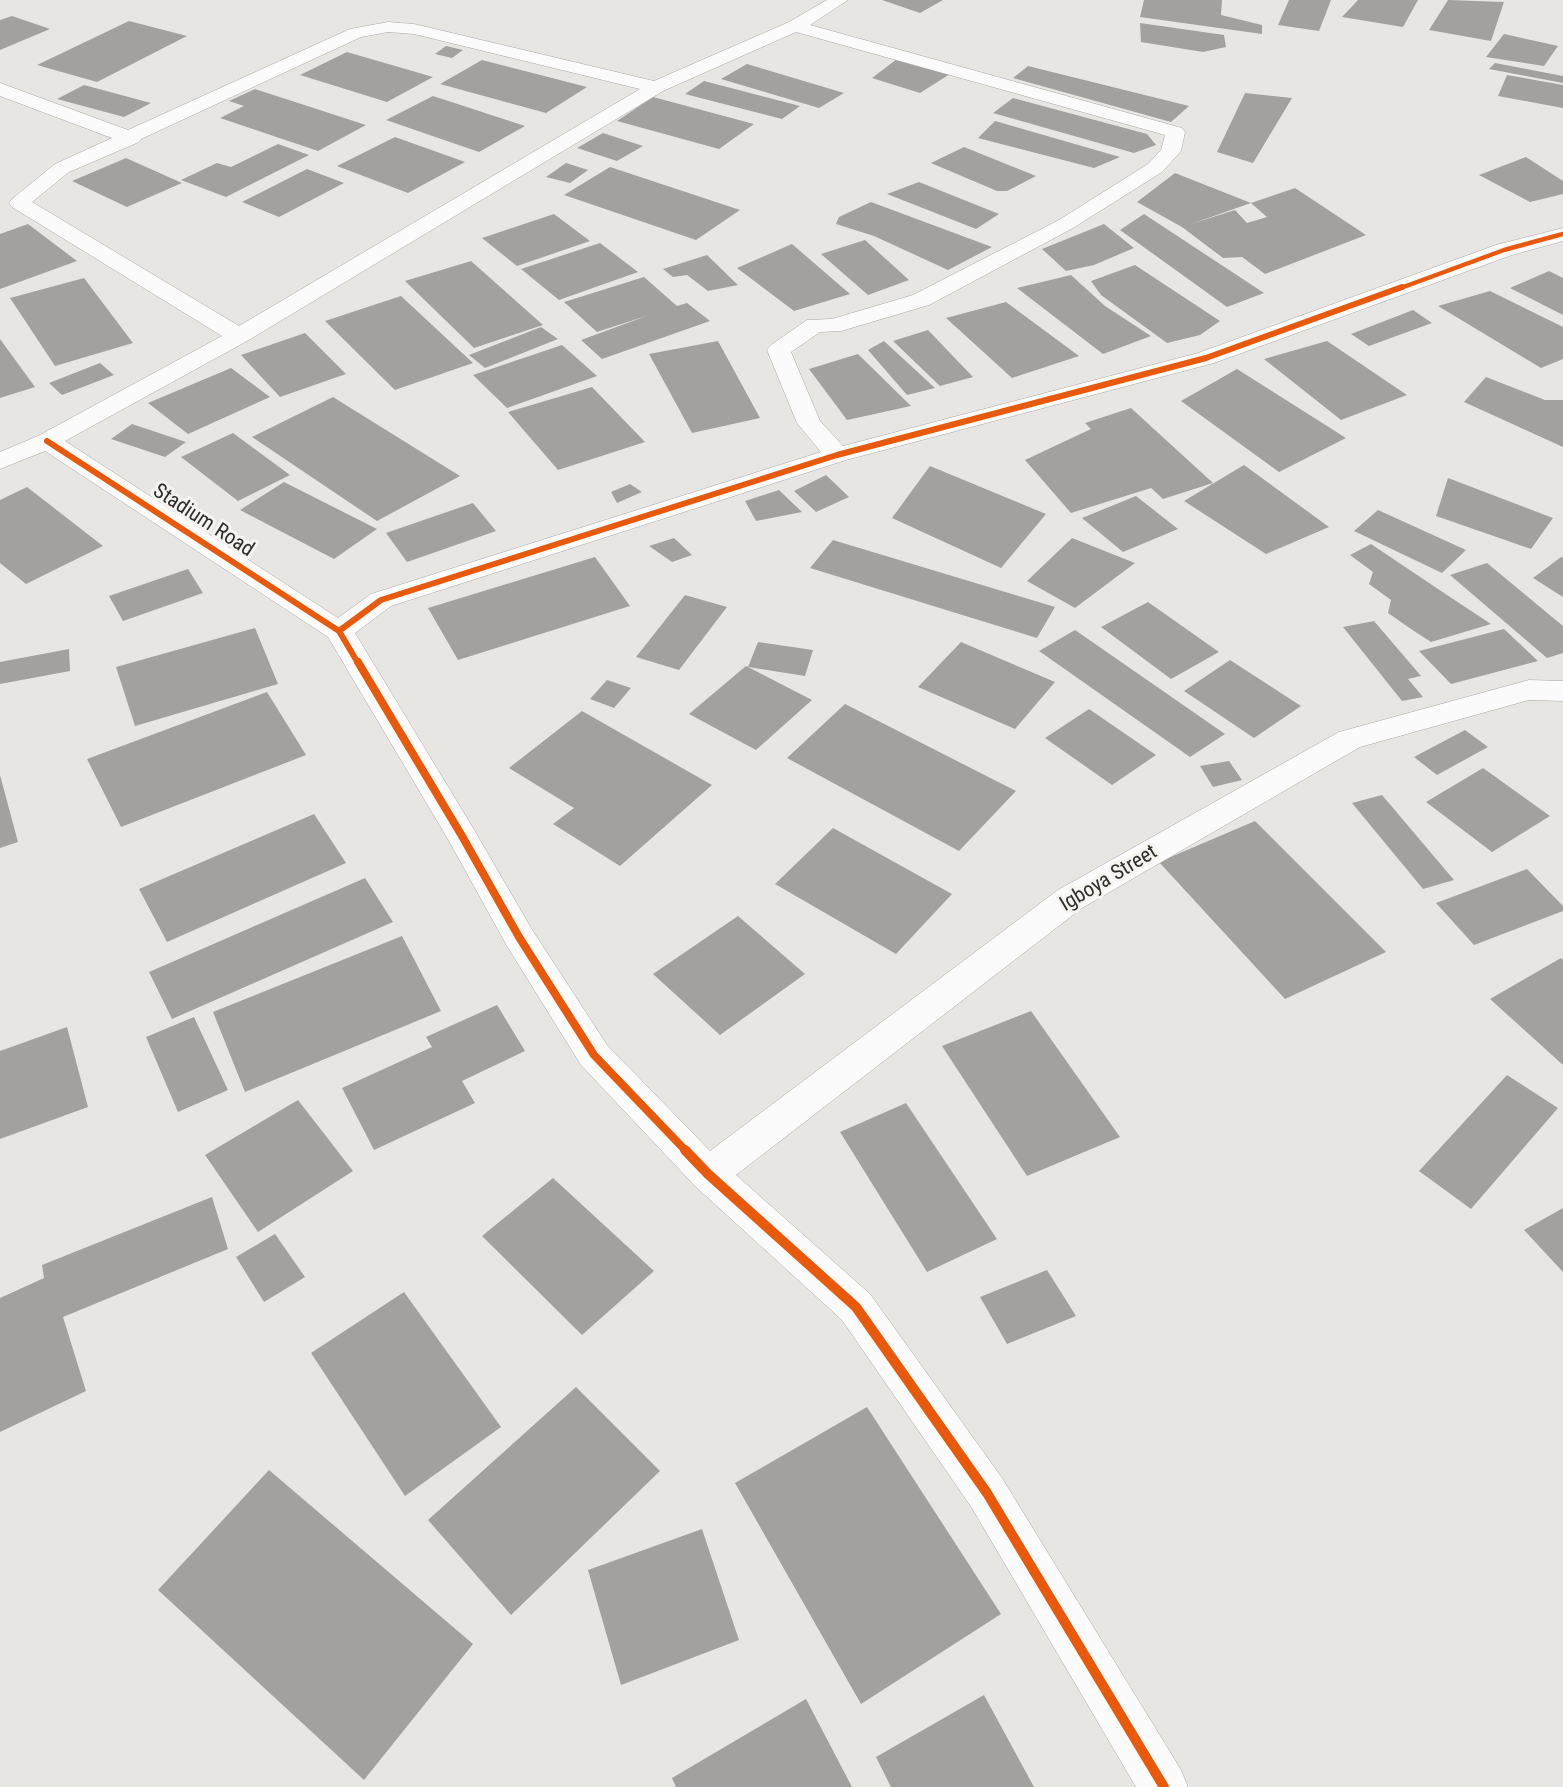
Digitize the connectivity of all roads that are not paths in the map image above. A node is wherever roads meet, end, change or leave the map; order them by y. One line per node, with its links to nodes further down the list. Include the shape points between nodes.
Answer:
1 (839, 0): 2 (street)
2 (795, 26): 3 (street); 9 (street, via 1175,132 1171,151 1155,168 1066,224 921,300 833,326 815,325 780,350 809,423)
3 (656, 87): 5 (street, via 414,29 388,27 356,33); 7 (street)
4 (0, 89): 5 (street)
5 (132, 138): 7 (street, via 62,168 19,203)
6 (1563, 234): 9 (street, via 1504,250 1206,358)
7 (239, 336): 8 (street)
8 (47, 441): 10 (street); 11 (street, Stadium Road)
9 (837, 455): 11 (street, via 381,600)
10 (0, 461)
11 (339, 631): 13 (street, via 519,937 594,1055)
12 (1563, 691): 13 (street, Igboya Street, via 1529,690 1339,745 1070,899)
13 (708, 1174): 14 (street, via 856,1308 987,1493)
14 (1164, 1787)

